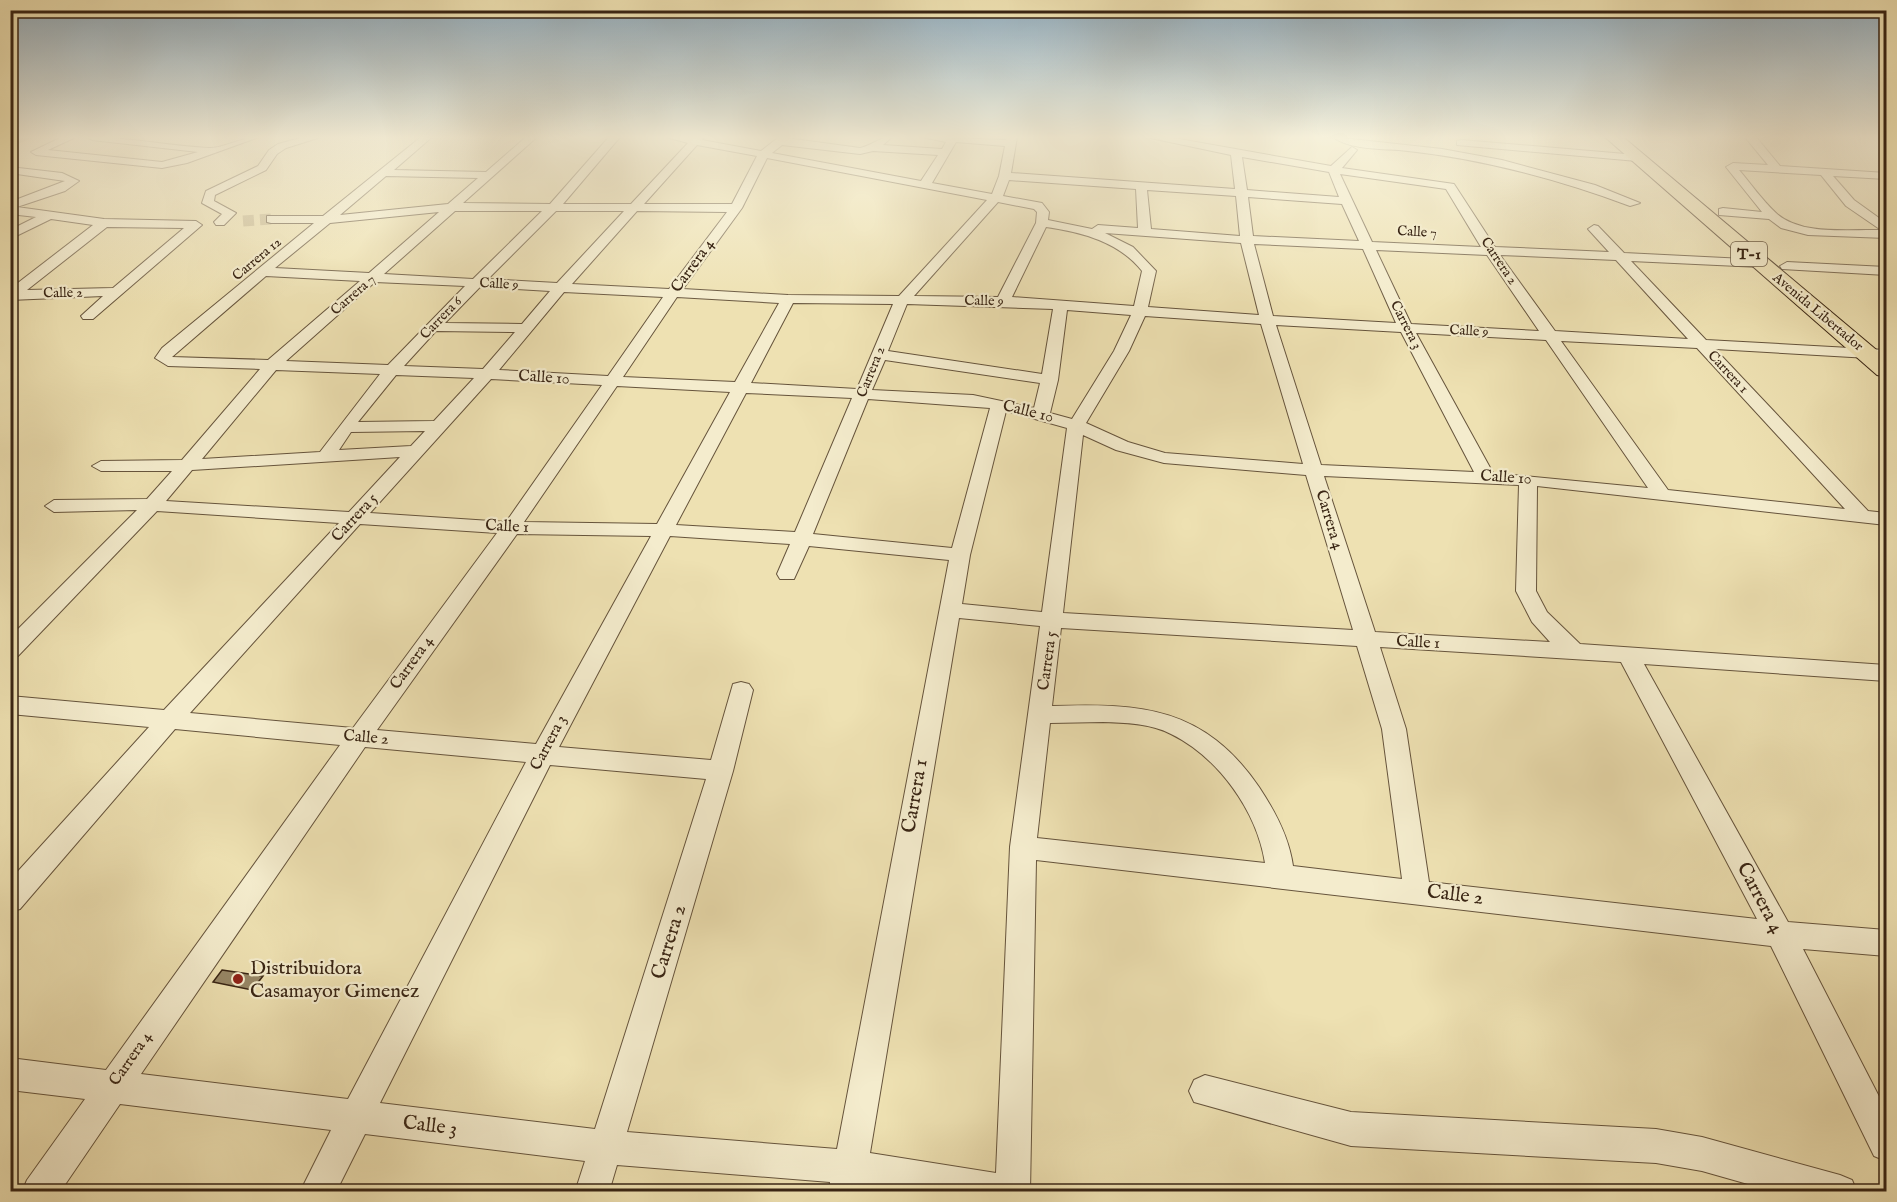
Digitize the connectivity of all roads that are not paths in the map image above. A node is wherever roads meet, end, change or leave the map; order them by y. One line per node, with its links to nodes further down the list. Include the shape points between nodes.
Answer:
1 (49, 193): 22 (street)
2 (210, 193): 36 (street, via 207,203 230,213)
3 (360, 193): 34 (street, Carrera 12)
4 (471, 193): 26 (street, Carrera 7)
5 (565, 193): 25 (street, Carrera 6)
6 (648, 193): 27 (street, Carrera 5)
7 (746, 193): 29 (street, Carrera 4)
8 (980, 193): 21 (street)
9 (998, 193): 21 (street)
10 (1141, 193): 43 (street)
11 (1231, 193): 19 (street)
12 (1343, 193): 23 (street, Carrera 3)
13 (1455, 193): 49 (street, Carrera 2)
14 (1605, 193): 24 (street)
15 (1678, 193): 51 (main road, Avenida Libertador / T-1)
16 (1700, 193): 30 (main road, Avenida Libertador / T-1)
17 (1753, 193): 33 (street)
18 (1842, 193): 41 (street)
19 (1243, 194): 23 (street); 46 (street, Carrera 4)
20 (10, 195): 22 (street)
21 (997, 196): 37 (street, via 1038,206 1043,212); 63 (street, Carrera 2)
22 (25, 201): 28 (street)
23 (1346, 201): 47 (street, Carrera 3)
24 (1634, 203)
25 (554, 206): 26 (street); 27 (street); 56 (street, Carrera 6)
26 (455, 207): 34 (street); 55 (street, Carrera 7)
27 (636, 207): 29 (street); 57 (street, Carrera 5)
28 (10, 208): 31 (street)
29 (736, 208): 59 (street, Carrera 4)
30 (1723, 212): 33 (street); 52 (main road, Avenida Libertador / T-1)
31 (50, 215): 38 (street); 45 (street)
32 (271, 219): 34 (street)
33 (1774, 219): 44 (street, via 1808,231); 48 (street, via 1803,240)
34 (326, 220): 53 (street, Carrera 12)
35 (243, 221): 36 (street)
36 (220, 222): 39 (street)
37 (1042, 222): 40 (street, Carrera 5); 62 (street)
38 (104, 223): 39 (street); 60 (street)
39 (196, 225): 58 (street)
40 (1074, 226): 43 (street, Calle 7); 65 (street, Carrera 5, via 1121,246 1143,261 1149,271)
41 (1887, 228)
42 (1594, 229): 50 (street, Carrera 1)
43 (1144, 234): 46 (street, Calle 7)
44 (1887, 234)
45 (10, 235)
46 (1247, 240): 47 (street, Calle 7); 67 (street, Carrera 4)
47 (1365, 245): 49 (street, Calle 7); 70 (street, Carrera 3)
48 (1869, 247)
49 (1490, 250): 50 (street, Calle 7); 71 (street, Carrera 2)
50 (1616, 255): 51 (street, Calle 7); 72 (street, Carrera 1)
51 (1760, 263): 76 (main road, Avenida Libertador / T-1)
52 (1787, 266): 54 (street); 76 (main road, Avenida Libertador / T-1)
53 (266, 272): 55 (street, Calle 9); 75 (street, Carrera 12)
54 (1887, 272)
55 (372, 279): 56 (street, Calle 9); 77 (street, Carrera 7)
56 (475, 283): 57 (street, Calle 9); 68 (street, Carrera 6)
57 (561, 287): 59 (street, Calle 9); 69 (street, Carrera 5)
58 (115, 292): 60 (street, Calle 2); 66 (street)
59 (673, 293): 61 (street, Calle 9); 81 (street, Carrera 4)
60 (11, 295)
61 (788, 299): 63 (street, Calle 9); 82 (street, Carrera 3)
62 (1003, 301): 63 (street, Calle 9); 64 (street, Calle 9)
63 (902, 302): 73 (street, Carrera 2)
64 (1061, 305): 65 (street, Calle 9); 80 (street)
65 (1141, 311): 67 (street, Calle 9); 86 (street, Carrera 5, via 1099,391)
66 (88, 316)
67 (1267, 320): 70 (street, Calle 9); 93 (street, Carrera 4)
68 (432, 327): 69 (street); 78 (street, Carrera 6)
69 (526, 328): 79 (street, Carrera 5)
70 (1406, 328): 71 (street, Calle 9); 94 (street, Carrera 3)
71 (1553, 336): 72 (street, Calle 9); 96 (street, Carrera 2)
72 (1702, 344): 74 (street, Carrera 1); 76 (street, Calle 9)
73 (878, 354): 80 (street); 83 (street, Carrera 2)
74 (1714, 357): 76 (street); 99 (street, Carrera 1)
75 (163, 358): 77 (street, Calle 10)
76 (1882, 359)
77 (272, 365): 78 (street, Calle 10); 91 (street, Carrera 7)
78 (391, 371): 79 (street, Calle 10); 88 (street, Carrera 6)
79 (487, 374): 81 (street, Calle 10); 87 (street, Carrera 5)
80 (1050, 380): 85 (street)
81 (612, 382): 82 (street, Calle 10); 102 (street, Carrera 4)
82 (738, 390): 83 (street, Calle 10); 103 (street, Carrera 3)
83 (863, 394): 84 (street, Calle 10); 104 (street, Carrera 2)
84 (999, 404): 85 (street, Calle 10); 105 (street, Carrera 1)
85 (1041, 414): 86 (street, Calle 10)
86 (1076, 425): 93 (street, Calle 10, via 1131,450 1164,458); 108 (street, Carrera 5)
87 (440, 426): 88 (street); 89 (street, Carrera 5)
88 (346, 427): 90 (street, Carrera 6)
89 (417, 451): 90 (street); 100 (street, Carrera 5)
90 (326, 456): 91 (street)
91 (186, 465): 92 (street); 98 (street)
92 (101, 466)
93 (1313, 470): 94 (street, Calle 10); 109 (street, Carrera 4)
94 (1486, 477): 95 (street, Calle 10)
95 (1528, 480): 96 (street, Calle 10); 111 (street, via 1526,591 1538,616)
96 (1662, 494): 99 (street, Calle 10)
97 (54, 506): 98 (street, Calle 1)
98 (151, 507): 100 (street, Calle 1); 110 (street)
99 (1862, 516): 101 (street, Calle 10)
100 (356, 517): 102 (street, Calle 1); 117 (street, Carrera 5)
101 (1887, 519)
102 (511, 528): 103 (street, Calle 1); 118 (street, Carrera 4)
103 (664, 530): 104 (street, Calle 1); 119 (street, Carrera 3)
104 (803, 539): 105 (street, Calle 1); 106 (street, Carrera 2)
105 (960, 555): 107 (street, Carrera 1)
106 (787, 574)
107 (949, 610): 108 (street, Calle 1); 133 (street, Carrera 1)
108 (1054, 620): 109 (street, Calle 1); 116 (street, Carrera 5)
109 (1368, 640): 111 (street, Calle 1); 123 (street, Carrera 4, via 1394,729)
110 (10, 651)
111 (1574, 651): 112 (street, Calle 1)
112 (1628, 655): 113 (street, Calle 1); 125 (street, Carrera 4)
113 (1887, 673)
114 (741, 690): 120 (street, Carrera 2)
115 (10, 705): 117 (street, Calle 2)
116 (1041, 715): 121 (street, Carrera 5); 122 (street, via 1124,713 1172,724 1199,738 1225,761 1268,822 1277,843)
117 (169, 720): 118 (street, Calle 2); 124 (street, Carrera 5)
118 (359, 737): 119 (street, Calle 2); 128 (street, Carrera 4)
119 (543, 754): 120 (street, Calle 2); 130 (street, Carrera 3)
120 (721, 771): 132 (street, Carrera 2)
121 (1023, 847): 122 (street, Calle 2); 138 (street, Carrera 5)
122 (1280, 876): 123 (street, Calle 2)
123 (1417, 891): 125 (street, Calle 2)
124 (10, 900)
125 (1780, 934): 126 (street, Calle 2); 131 (street, Carrera 4)
126 (1887, 943)
127 (10, 1074): 128 (street, Calle 3)
128 (112, 1086): 130 (street, Calle 3); 134 (street, Carrera 4)
129 (1205, 1091): 139 (street, via 1351,1129 1656,1146 1702,1154)
130 (354, 1117): 132 (street, Calle 3); 135 (street, Carrera 3)
131 (1887, 1144)
132 (607, 1147): 133 (street, Calle 3); 136 (street, Carrera 2)
133 (848, 1179): 137 (street, Calle 3)
134 (39, 1191)
135 (317, 1191)
136 (592, 1191)
137 (1006, 1191)
138 (1013, 1191)
139 (1840, 1191)

